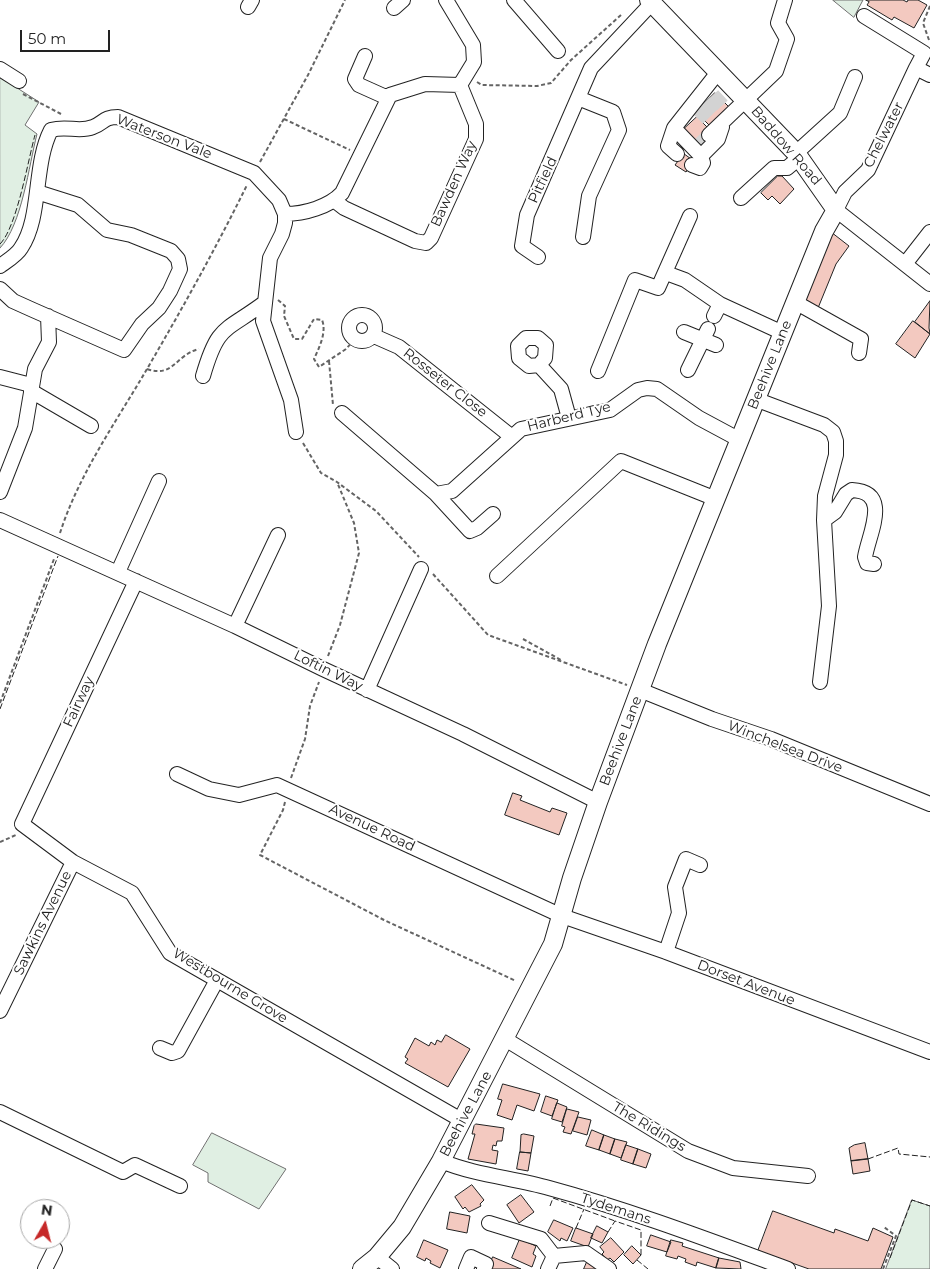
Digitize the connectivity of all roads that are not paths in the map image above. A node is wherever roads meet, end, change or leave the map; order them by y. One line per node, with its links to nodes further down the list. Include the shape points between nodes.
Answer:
1 (446, 0): 14 (street, via 473,45 474,62)
2 (514, 0): 6 (street)
3 (785, 0): 17 (street, via 778,23 787,39 776,71)
4 (651, 1): 10 (main road, Baddow Road); 16 (street, Pitfield, via 591,68)
5 (864, 16): 8 (street, Chelwater, via 924,53)
6 (558, 51)
7 (365, 56): 15 (street, via 355,79 359,85)
8 (916, 68): 11 (street); 24 (street, Chelwater, via 868,170 845,192)
9 (0, 69): 13 (street)
10 (719, 71): 17 (main road, Baddow Road); 18 (street, via 703,99)
11 (930, 75)
12 (855, 77): 20 (street, via 840,113)
13 (19, 81)
14 (460, 85): 15 (street, via 412,86); 23 (street, Bawden Way, via 476,124 476,139 426,243 414,241)
15 (388, 98): 23 (street, via 342,193)
16 (578, 98): 28 (street, via 613,112 619,130 589,196); 29 (street, Pitfield, via 527,215 522,246)
17 (746, 100): 18 (street, via 721,122 718,139 696,154); 20 (main road, Baddow Road)
18 (674, 128): 19 (street, via 668,146)
19 (677, 154)
20 (798, 156): 22 (street, via 788,168 774,168); 24 (main road, Baddow Road)
21 (36, 192): 25 (street, Waterson Vale, via 44,144 51,130 64,126 80,130 94,127 107,117 118,117 254,173 273,193); 31 (street, Waterson Vale, via 30,227 21,249); 40 (street, via 78,205 107,230 131,235 171,251 178,259 180,269 170,291 124,350)
22 (741, 198)
23 (335, 201): 25 (street, via 298,214)
24 (836, 210): 30 (street, Baddow Road); 35 (main road, Beehive Lane, via 828,220)
25 (285, 214): 36 (street, via 282,234 270,258 268,295)
26 (690, 216): 32 (street)
27 (930, 232): 30 (street)
28 (583, 237)
29 (538, 257)
30 (905, 264): 33 (street, Baddow Road)
31 (0, 266)
32 (666, 273): 39 (street, via 685,280); 49 (street, via 658,288 635,280)
33 (930, 284)
34 (0, 289): 38 (street, via 13,301)
35 (795, 302): 42 (main road, Beehive Lane); 46 (street, via 860,340)
36 (264, 303): 37 (street); 50 (street, via 220,333 210,349); 57 (street, via 263,320 291,400)
37 (281, 312)
38 (48, 316): 40 (street); 44 (street)
39 (711, 322): 41 (street); 42 (street); 45 (street); 48 (street)
40 (75, 330): 44 (street)
41 (684, 332)
42 (782, 333): 53 (main road, Beehive Lane)
43 (374, 336): 43 (street, via 365,342 355,340 351,336 351,321 365,315 374,321); 58 (street, Rosseter Close, via 399,347)
44 (49, 342): 52 (street, via 35,369)
45 (716, 345)
46 (859, 353)
47 (539, 365): 55 (street, via 561,389)
48 (688, 370)
49 (598, 371)
50 (203, 376)
51 (0, 377): 52 (street)
52 (31, 388): 56 (street); 61 (street, via 25,428)
53 (755, 399): 59 (main road, Beehive Lane); 66 (street, via 824,425 833,432 836,455)
54 (342, 413): 62 (street)
55 (569, 418): 58 (street, Harberd Tye, via 521,429); 59 (street, Harberd Tye, via 610,410 638,390 657,389 699,418)
56 (91, 426)
57 (296, 432)
58 (512, 437): 62 (street, Harberd Tye, via 452,491)
59 (740, 440): 63 (main road, Beehive Lane)
60 (159, 481): 70 (street)
61 (0, 492)
62 (436, 494): 64 (street, via 470,531)
63 (716, 499): 71 (street, via 621,461); 76 (main road, Beehive Lane)
64 (493, 514)
65 (0, 520): 70 (street, Loftin Way)
66 (824, 520): 68 (street, via 835,512 852,490 873,499 876,511 865,557 867,563); 74 (street, via 829,606)
67 (278, 535): 73 (street)
68 (874, 564)
69 (425, 568): 75 (street)
70 (118, 572): 72 (street, Loftin Way)
71 (497, 576)
72 (136, 581): 73 (street, Loftin Way); 80 (street, Fairway)
73 (235, 626): 75 (street, Loftin Way)
74 (820, 682)
75 (367, 690): 78 (street, Loftin Way)
76 (640, 690): 78 (main road, Beehive Lane); 79 (street, Winchelsea Drive)
77 (177, 774): 83 (street, Avenue Road, via 208,789 239,795 277,784)
78 (598, 802): 83 (main road, Beehive Lane)
79 (930, 804)
80 (22, 824): 81 (street, Westbourne Grove)
81 (73, 862): 85 (street, Westbourne Grove, via 132,893 170,952); 86 (street, Sawkins Avenue)
82 (700, 865): 84 (street, via 686,859 675,887 679,913)
83 (562, 916): 84 (street, Dorset Avenue); 87 (main road, Beehive Lane, via 553,944)
84 (666, 952): 89 (street, Dorset Avenue)
85 (217, 980): 88 (street, via 178,1051 172,1053); 91 (street, Westbourne Grove)
86 (0, 1011)
87 (505, 1039): 91 (main road, Beehive Lane); 93 (street, The Ridings, via 688,1151 733,1168)
88 (160, 1048)
89 (930, 1052)
90 (0, 1112): 94 (street, via 122,1172 135,1165)
91 (462, 1121): 92 (main road, Beehive Lane)
92 (441, 1161): 98 (main road, Beehive Lane, via 402,1228); 99 (street, Tydemans, via 549,1188)
93 (808, 1176)
94 (180, 1186)
95 (489, 1223): 97 (street, via 542,1239)
96 (55, 1249): 100 (street)
97 (554, 1256): 105 (street); 106 (street, via 586,1253)
98 (377, 1257): 101 (main road, Beehive Lane); 102 (street)
99 (760, 1264): 107 (street, Tydemans)
100 (45, 1269)
101 (362, 1269)
102 (392, 1269)
103 (466, 1269): 104 (street, via 471,1257 486,1264)
104 (484, 1269)
105 (548, 1269)
106 (609, 1269)
107 (788, 1269)

